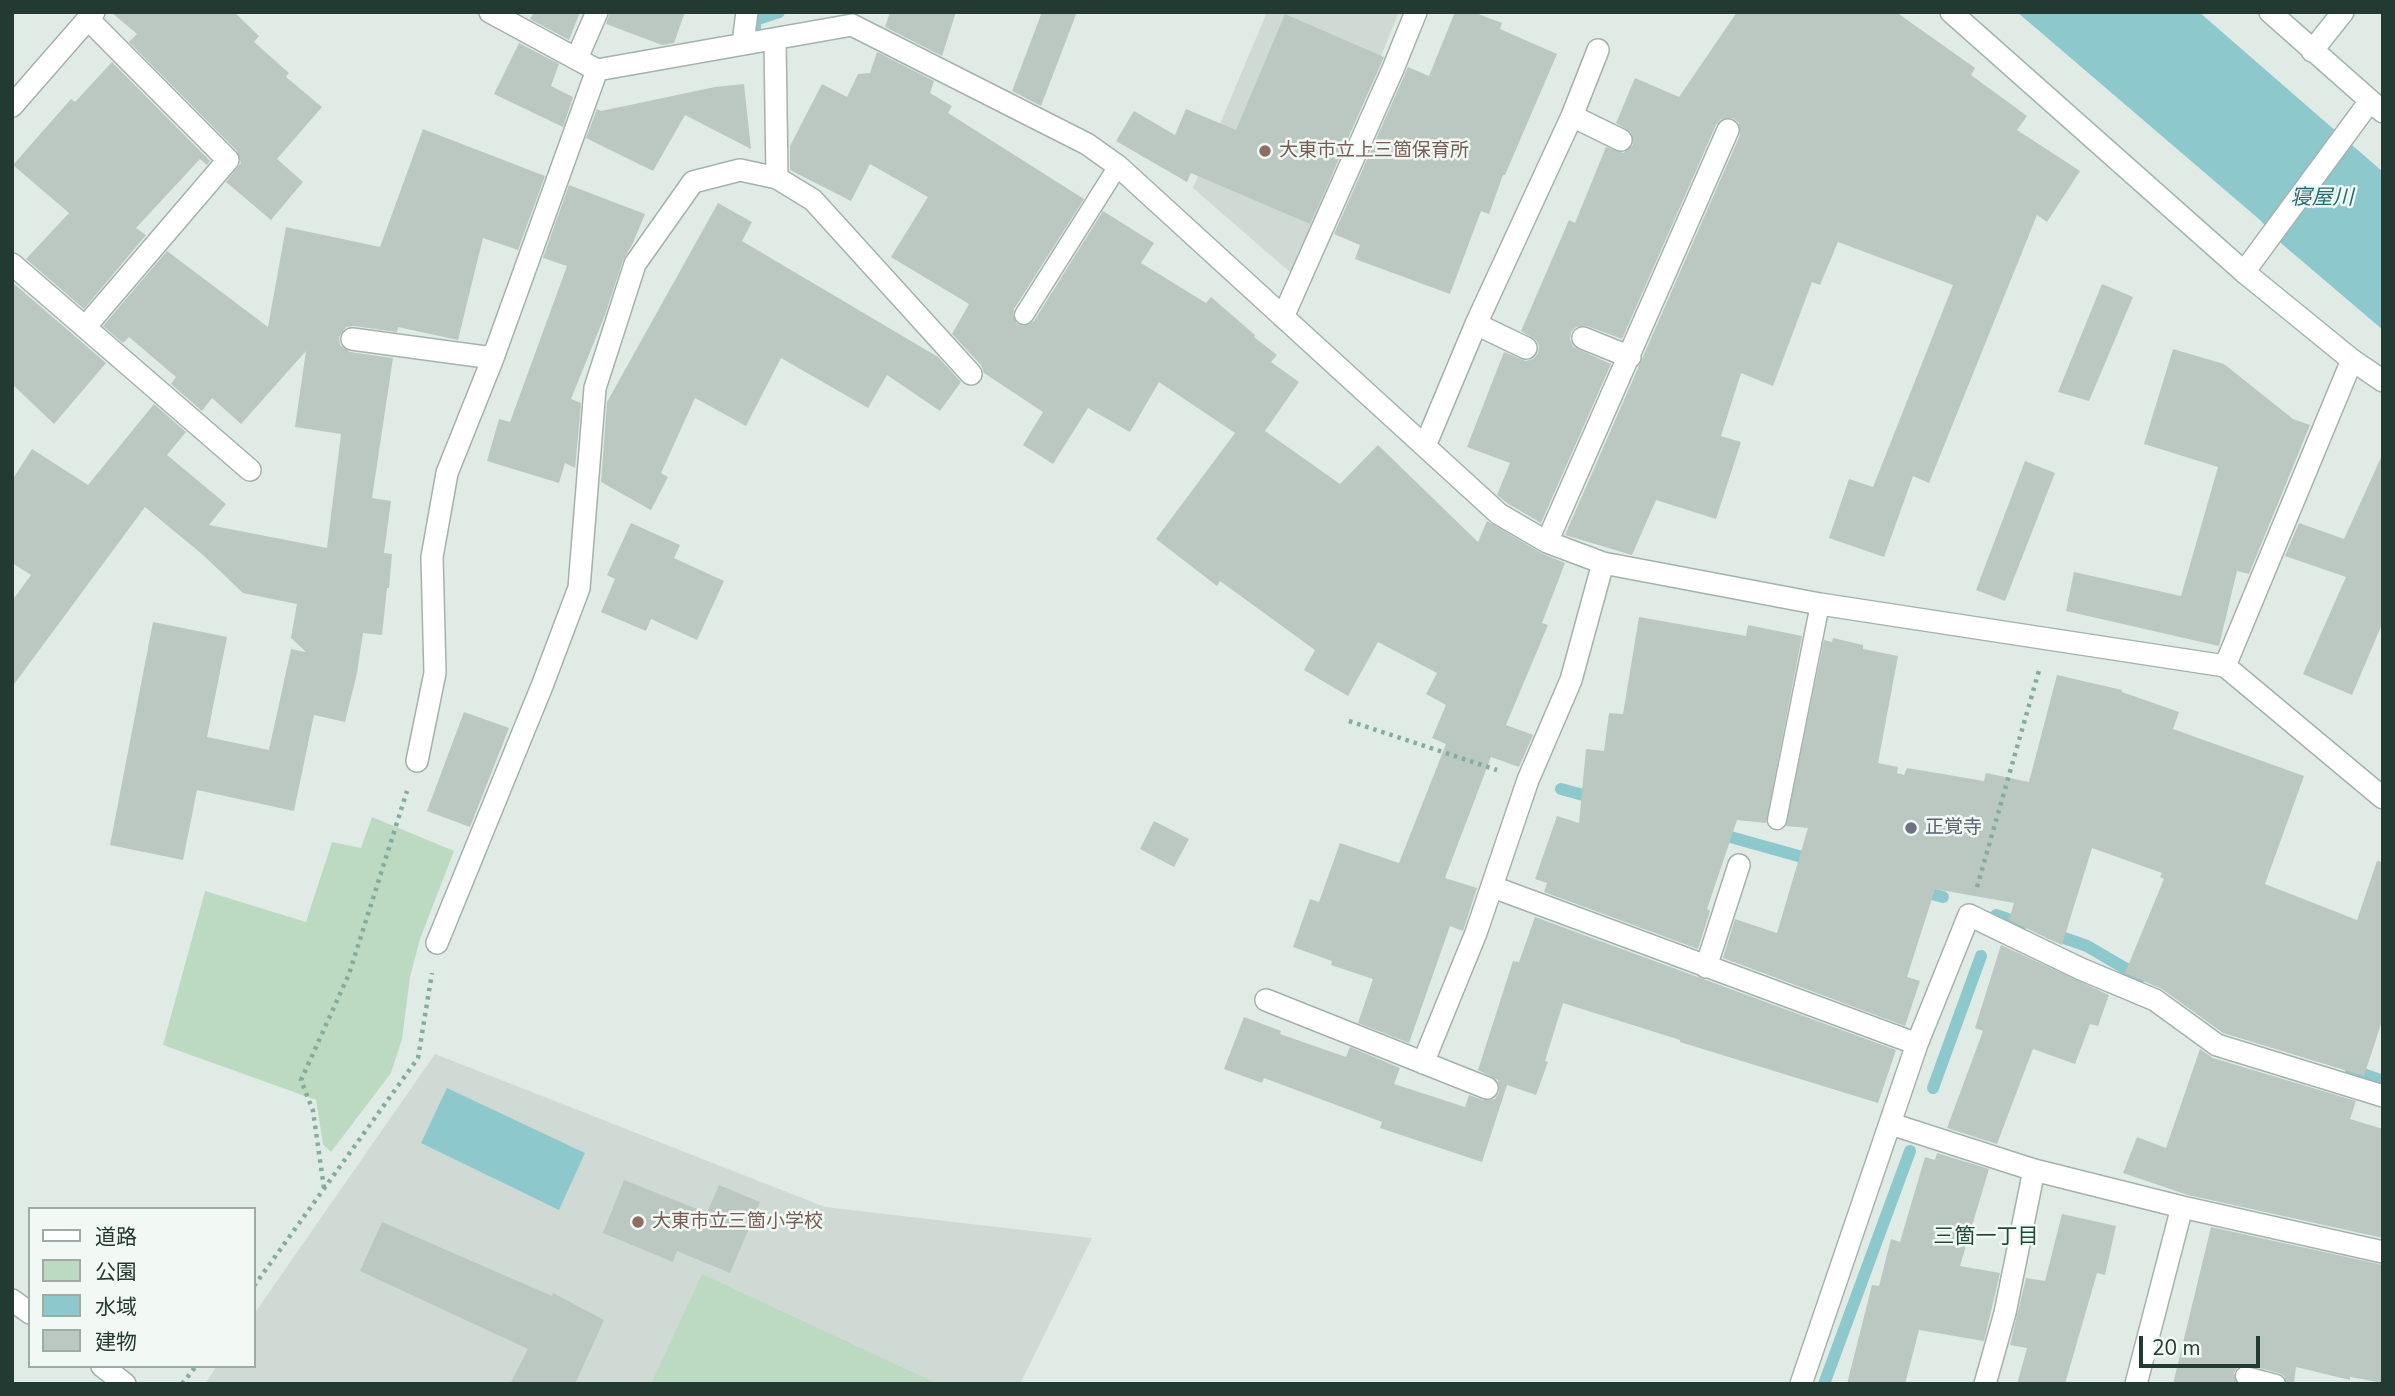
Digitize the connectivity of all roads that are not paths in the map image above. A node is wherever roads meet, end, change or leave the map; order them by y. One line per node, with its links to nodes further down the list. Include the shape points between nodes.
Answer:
1 (489, 12): 14 (street)
2 (597, 12): 14 (street)
3 (747, 12): 11 (street)
4 (1416, 12): 26 (street)
5 (1951, 12): 24 (street)
6 (2270, 12): 13 (street)
7 (2343, 12): 13 (street)
8 (91, 16): 16 (street); 28 (street, via 228,160)
9 (853, 19): 10 (street); 21 (street, via 1087,144)
10 (775, 40): 11 (street); 22 (street)
11 (743, 43): 15 (street)
12 (1598, 50): 18 (street)
13 (2312, 51): 17 (street)
14 (577, 58): 15 (street)
15 (597, 70): 32 (street)
16 (12, 106)
17 (2376, 106): 24 (street, via 2347,133)
18 (1572, 116): 20 (street); 27 (street)
19 (1728, 130): 33 (street)
20 (1620, 139)
21 (1118, 166): 25 (lane); 26 (street)
22 (777, 178): 35 (street, via 813,200); 48 (street, via 740,170 693,182 635,264 595,388 579,588)
23 (12, 264): 28 (street)
24 (2250, 264): 34 (street)
25 (1024, 315)
26 (1283, 317): 37 (street)
27 (1476, 324): 31 (street); 37 (street)
28 (86, 326): 38 (street)
29 (352, 338): 32 (street)
30 (1583, 338): 33 (street)
31 (1527, 348)
32 (493, 358): 43 (street, via 447,473 432,557 435,673)
33 (1630, 358): 39 (street)
34 (2352, 359): 36 (street); 42 (street)
35 (971, 374)
36 (2383, 381)
37 (1425, 446): 39 (street, via 1499,514)
38 (250, 470)
39 (1547, 542): 40 (street)
40 (1603, 563): 41 (street); 47 (street, via 1571,680 1528,780)
41 (1819, 604): 42 (street); 45 (lane)
42 (2225, 667): 44 (street)
43 (417, 761)
44 (2383, 798)
45 (1777, 820)
46 (1739, 865): 49 (street)
47 (1493, 887): 49 (street); 52 (street)
48 (437, 943)
49 (1706, 967): 51 (street)
50 (1266, 1000): 52 (street)
51 (1917, 1044): 54 (street, via 1969,915 2155,1000 2217,1045); 55 (street)
52 (1423, 1063): 53 (street)
53 (1487, 1088)
54 (2383, 1096)
55 (1891, 1124): 56 (street); 64 (street)
56 (2034, 1170): 57 (street); 65 (street, via 2005,1313)
57 (2182, 1207): 58 (street); 66 (street)
58 (2383, 1252)
59 (12, 1300): 60 (street)
60 (28, 1312)
61 (105, 1368): 63 (street)
62 (2245, 1376): 67 (lane)
63 (125, 1384)
64 (1801, 1384)
65 (1984, 1384)
66 (2136, 1384)
67 (2276, 1384)

